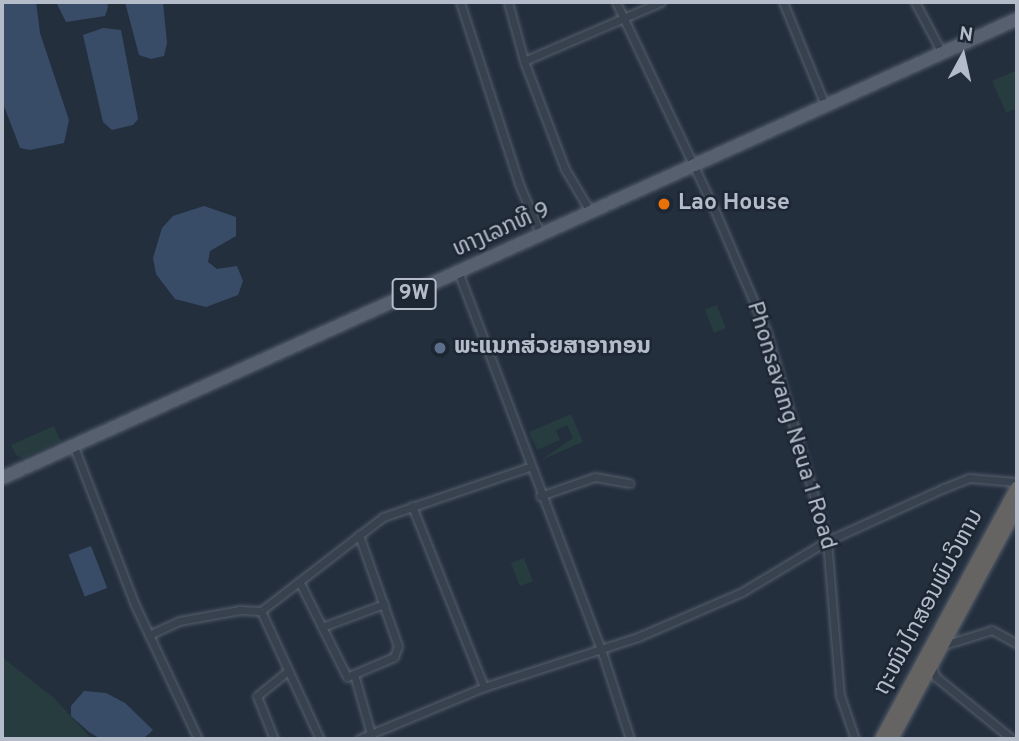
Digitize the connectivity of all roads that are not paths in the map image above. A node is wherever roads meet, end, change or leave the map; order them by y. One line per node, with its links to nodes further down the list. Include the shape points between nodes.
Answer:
1 (460, 2): 14 (street, via 502,136)
2 (508, 2): 10 (street)
3 (616, 2): 7 (street, Phonsavang Neua 1 Road)
4 (661, 2): 7 (street)
5 (783, 2): 11 (street)
6 (915, 2): 9 (street)
7 (623, 16): 10 (street); 12 (street, Phonsavang Neua 1 Road)
8 (1017, 19): 9 (main road, ທາງເລກທີ 9 / 9W)
9 (942, 53): 11 (main road, ທາງເລກທີ 9 / 9W)
10 (524, 61): 13 (street, via 565,169)
11 (825, 105): 12 (main road, ທາງເລກທີ 9 / 9W)
12 (693, 164): 13 (main road, ທາງເລກທີ 9 / 9W); 25 (street, Phonsavang Neua 1 Road, via 766,330)
13 (591, 214): 14 (main road, ທາງເລກທີ 9 / 9W)
14 (542, 236): 15 (main road, ທາງເລກທີ 9 / 9W)
15 (459, 274): 16 (main road, ທາງເລກທີ 9 / 9W); 17 (street)
16 (74, 447): 18 (main road, ທາງເລກທີ 9 / 9W); 30 (street)
17 (529, 467): 21 (street); 22 (street)
18 (2, 478)
19 (629, 483): 21 (street, via 595,477)
20 (1017, 484): 25 (street, via 969,478); 47 (highway, ຖະໜົນໄກສອນພົມວິຫານ)
21 (540, 496): 33 (street)
22 (412, 506): 24 (street, via 383,517); 37 (street)
23 (1017, 508): 32 (highway, ຖະໜົນໄກສອນພົມວິຫານ)
24 (359, 535): 26 (street); 27 (street)
25 (827, 541): 33 (street, via 741,592); 46 (street, Phonsavang Neua 1 Road, via 840,695)
26 (300, 583): 28 (street); 29 (street)
27 (384, 604): 29 (street); 36 (street, via 398,646 394,657)
28 (261, 611): 30 (street, via 240,610 179,621); 35 (street)
29 (322, 627): 36 (street, via 347,677)
30 (149, 635): 40 (street)
31 (1017, 644): 32 (street, via 992,630)
32 (942, 645): 34 (highway, ຖະໜົນໄກສອນພົມວິຫານ)
33 (601, 649): 37 (street); 45 (street)
34 (931, 666): 48 (highway, ຖະໜົນໄກສອນພົມວິຫານ); 49 (street, via 936,677)
35 (288, 671): 41 (street, via 257,696); 42 (street)
36 (354, 674): 39 (street)
37 (484, 687): 38 (street)
38 (382, 730): 39 (street); 44 (street)
39 (371, 734): 43 (street)
40 (198, 739)
41 (275, 739)
42 (320, 739)
43 (359, 739)
44 (384, 739)
45 (630, 739)
46 (855, 739)
47 (881, 739)
48 (892, 739)
49 (1012, 739)

